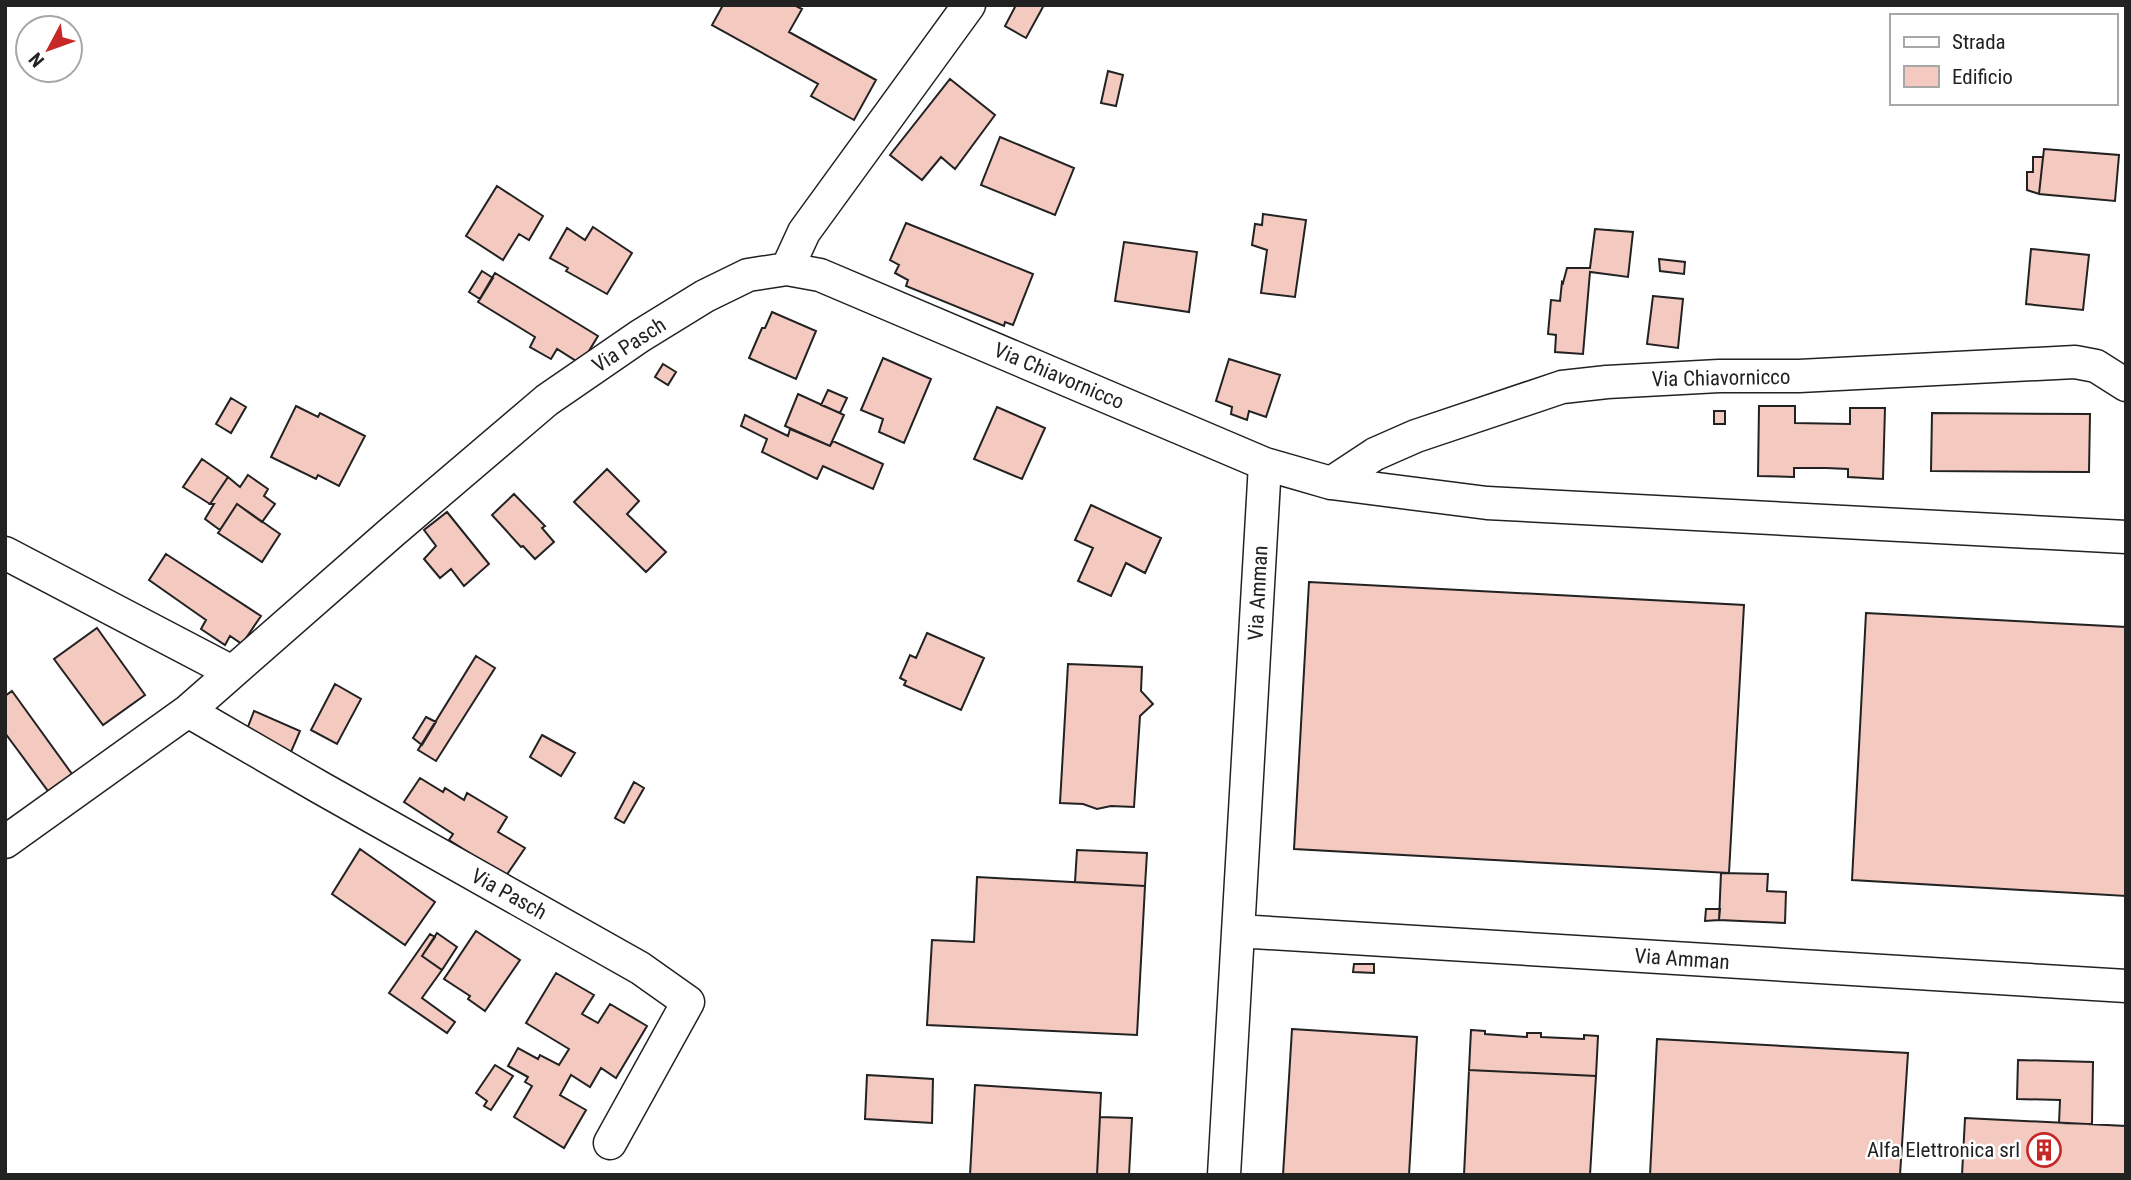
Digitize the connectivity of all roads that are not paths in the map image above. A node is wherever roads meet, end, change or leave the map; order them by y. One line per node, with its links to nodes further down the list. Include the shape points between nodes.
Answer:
1 (969, 5): 2 (street, via 812,221)
2 (788, 269): 4 (street, Via Chiavornicco, via 820,275); 8 (street, Via Pasch, via 748,275 705,296 547,400)
3 (2126, 385): 5 (street, Via Chiavornicco, via 2096,366 2076,362 1562,387 1416,436 1375,454)
4 (1265, 464): 5 (street, Via Chiavornicco); 11 (street, Via Amman)
5 (1331, 483): 6 (street, Via Chiavornicco, via 1487,503)
6 (2126, 537)
7 (5, 553): 8 (street)
8 (232, 672): 9 (street, Via Pasch)
9 (188, 711): 10 (street, Via Pasch); 13 (street, Via Pasch, via 640,968 688,1002)
10 (5, 842)
11 (1238, 931): 12 (street, Via Amman); 14 (street, Via Amman)
12 (2126, 986)
13 (610, 1143)
14 (1224, 1175)

